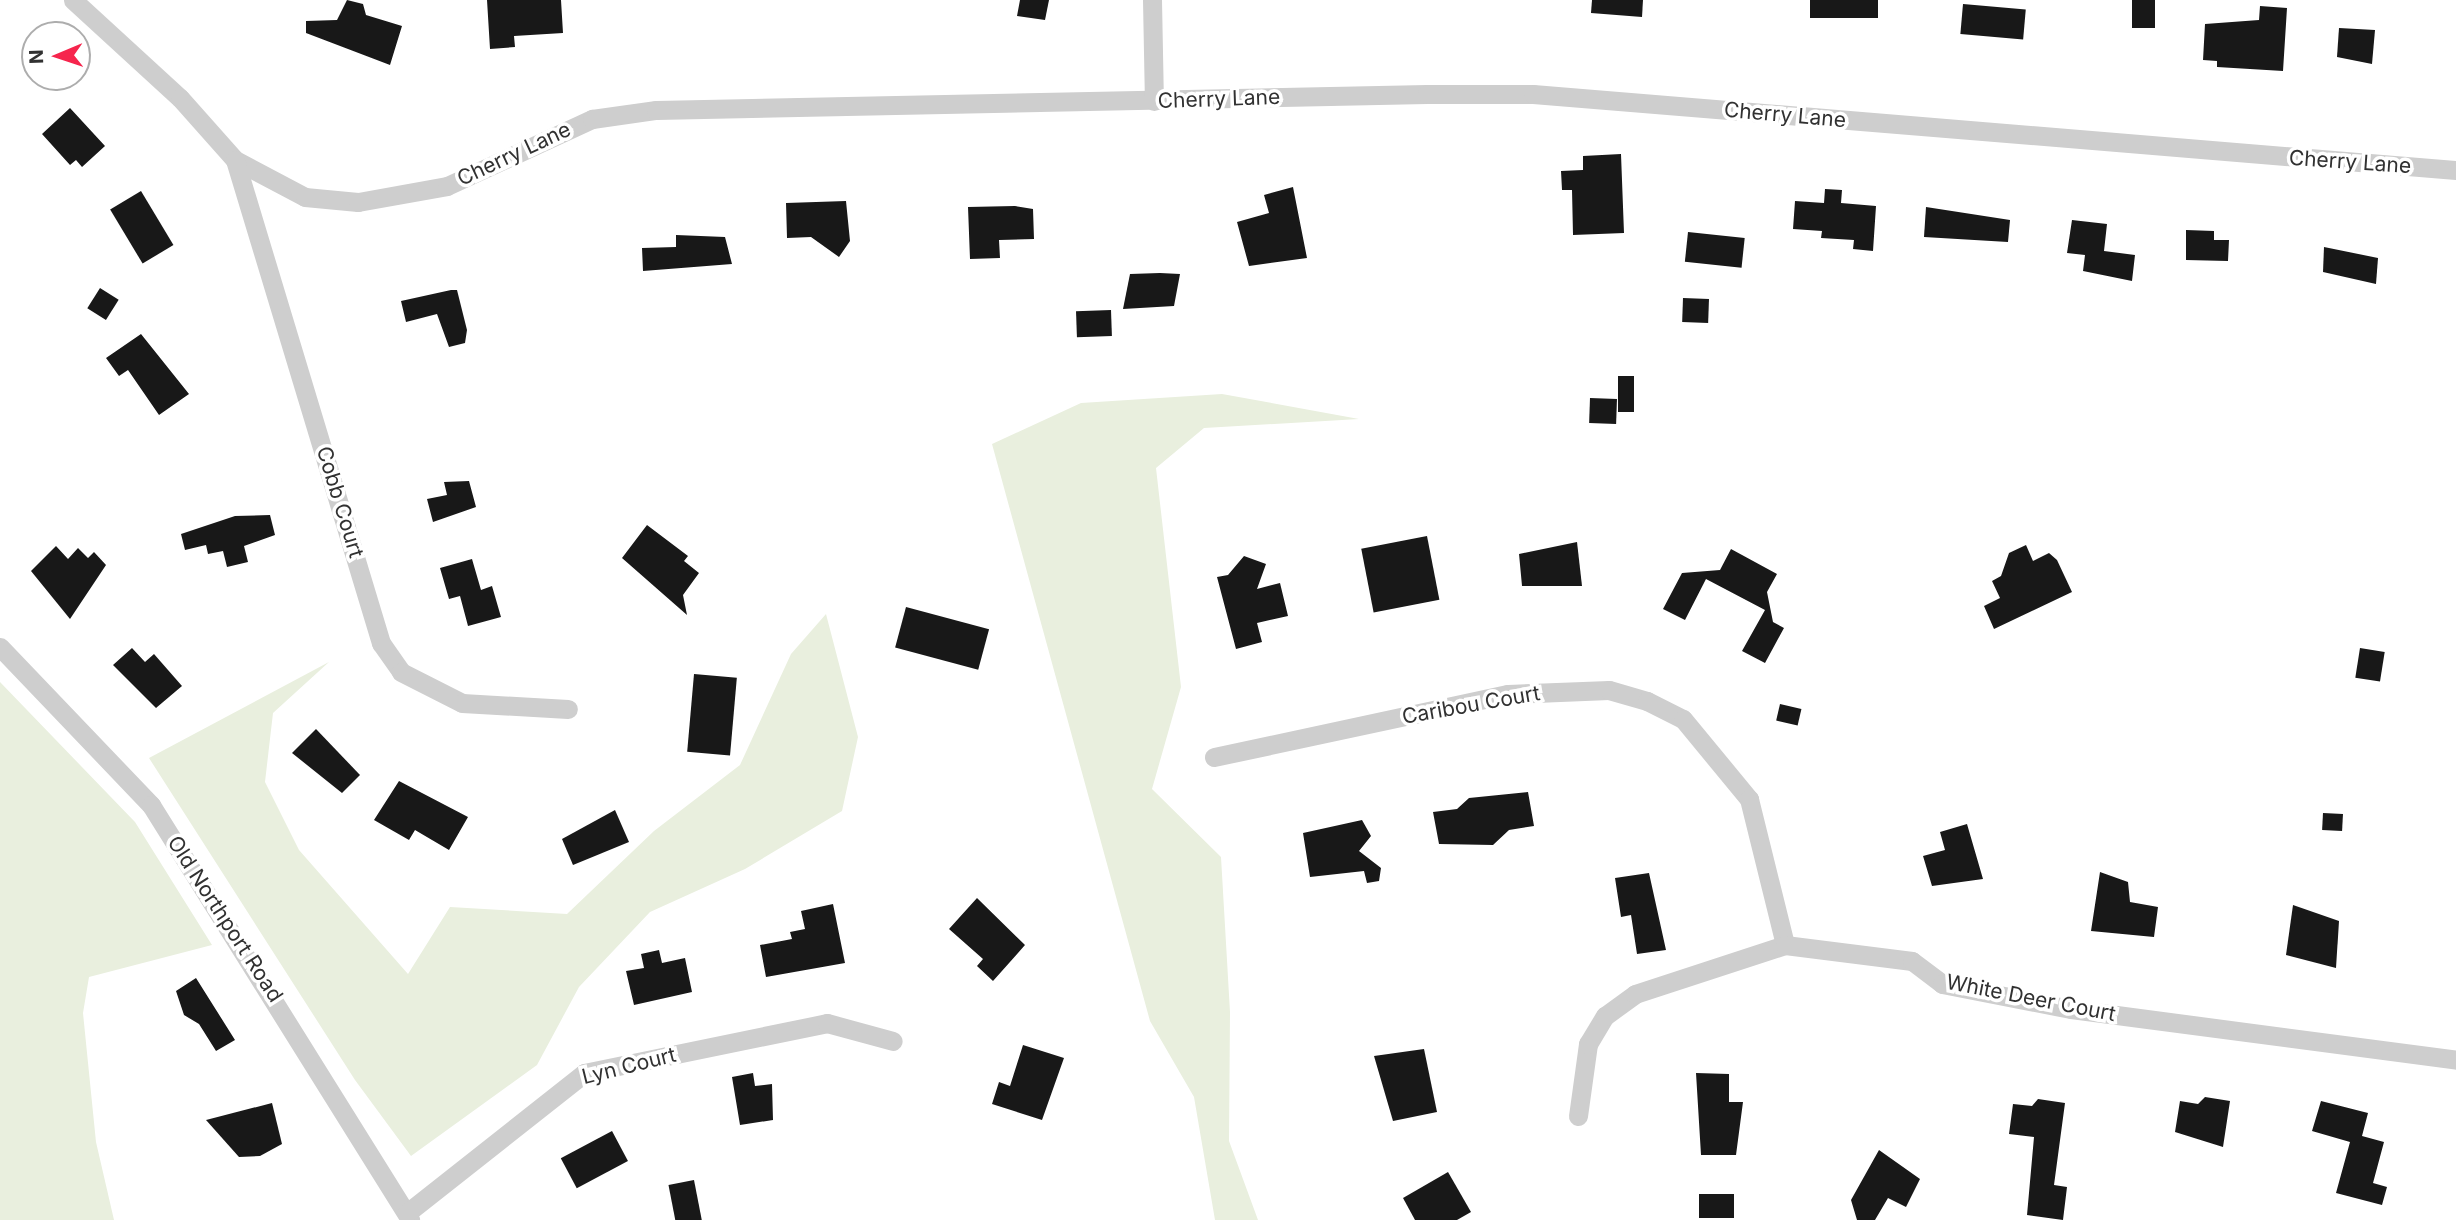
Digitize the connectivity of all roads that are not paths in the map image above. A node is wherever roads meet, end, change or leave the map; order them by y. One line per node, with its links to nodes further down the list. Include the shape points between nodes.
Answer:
1 (73, 0): 4 (street, Cherry Lane, via 180,98)
2 (1152, 0): 3 (street)
3 (1154, 101): 4 (street, Cherry Lane, via 656,110 580,123 447,186 358,202 305,197); 5 (street, Cherry Lane, via 1533,94)
4 (235, 160): 7 (street, Cobb Court, via 381,643 401,672 462,704)
5 (2456, 170)
6 (0, 648): 13 (street, Old Northport Road, via 151,805)
7 (568, 709)
8 (1214, 757): 9 (street, Caribou Court, via 1508,694 1609,690 1647,701 1684,719 1749,799)
9 (1785, 944): 11 (street, White Deer Court, via 1912,961 1942,984 2071,1009); 12 (street, White Deer Court, via 1635,994 1605,1016 1588,1044)
10 (893, 1041): 13 (street, Lyn Court, via 827,1023 584,1073)
11 (2456, 1060)
12 (1578, 1116)
13 (409, 1216)

